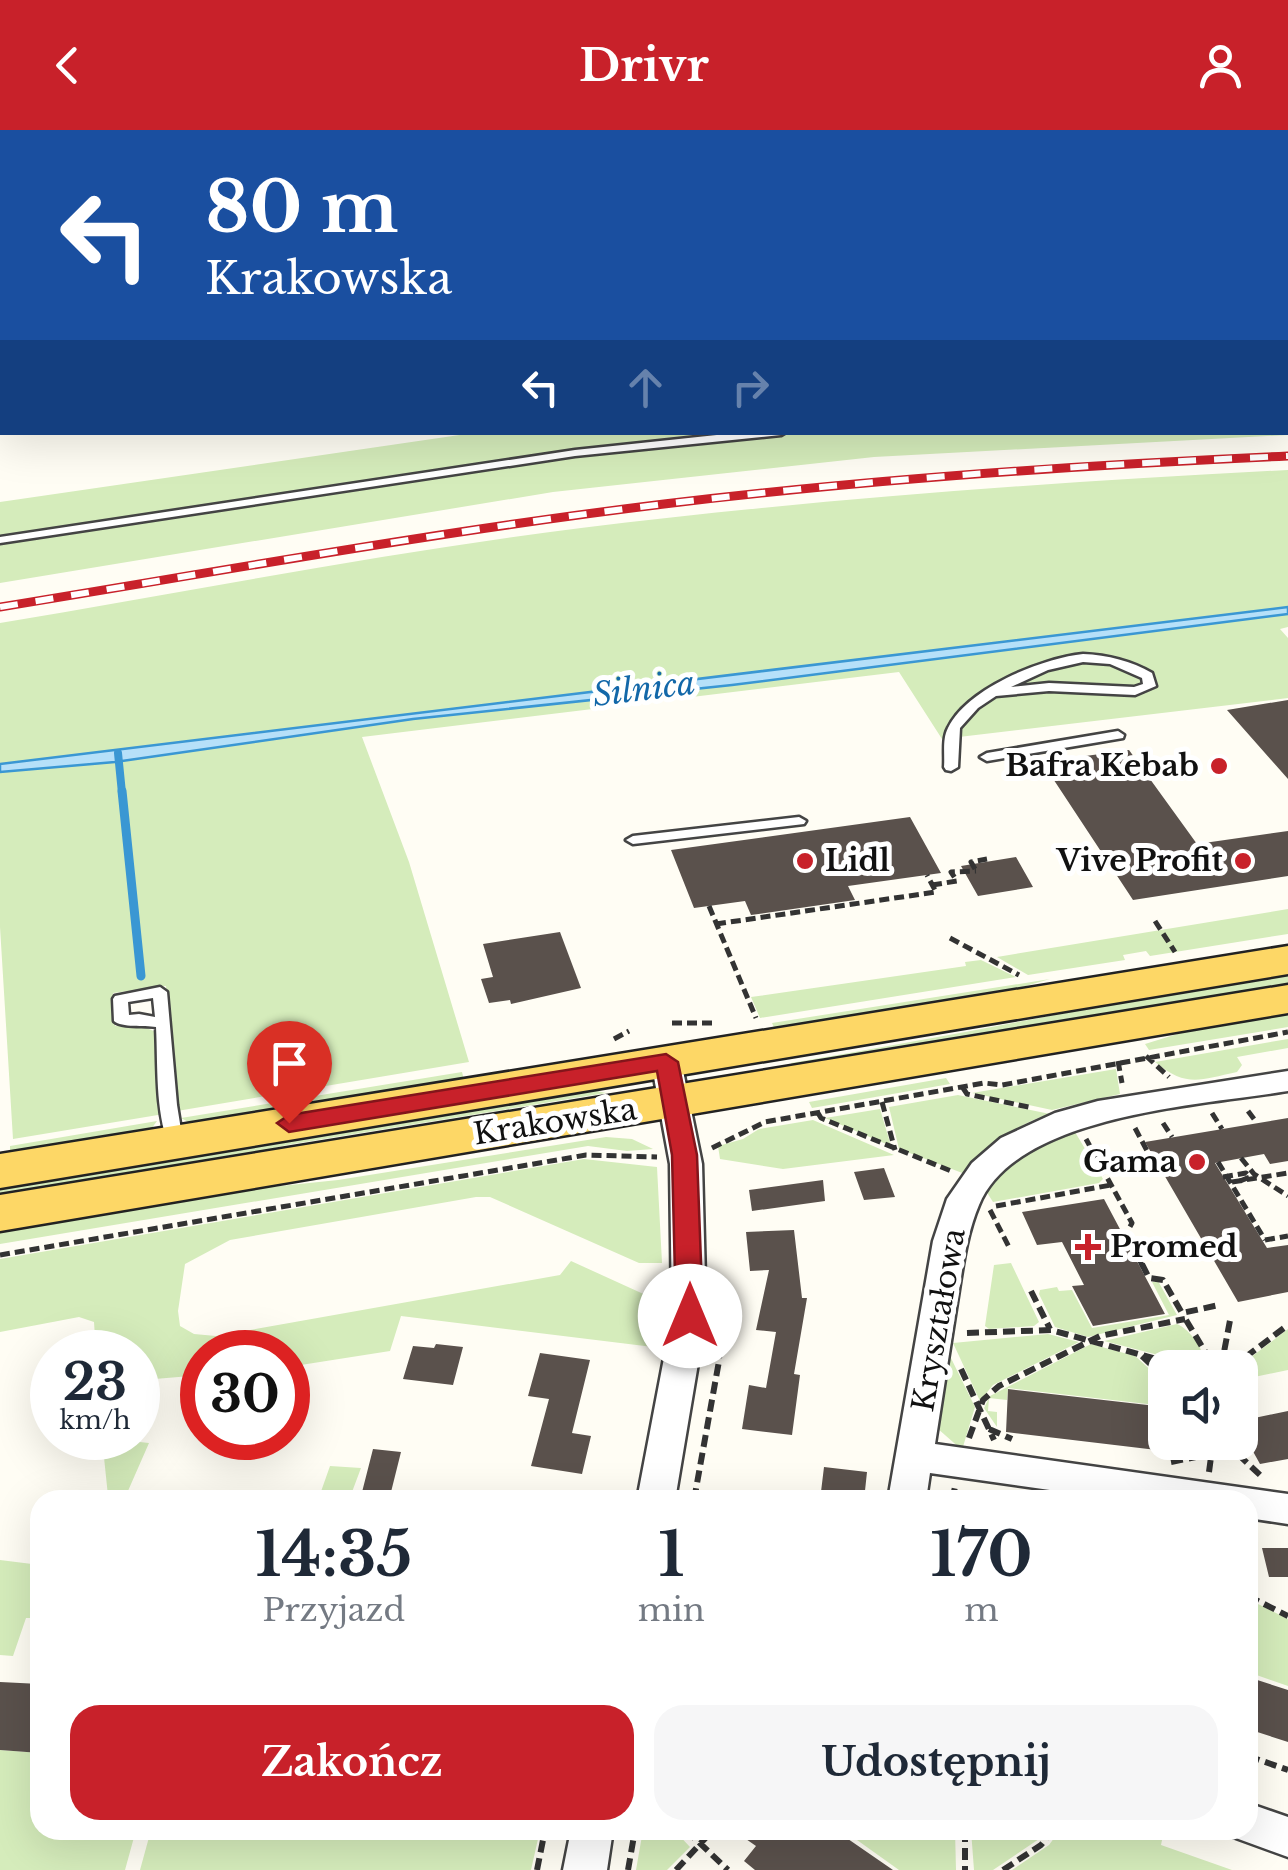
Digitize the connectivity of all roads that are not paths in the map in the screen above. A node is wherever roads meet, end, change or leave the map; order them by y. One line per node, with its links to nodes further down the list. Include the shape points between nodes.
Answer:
1 (752, 435): 2 (lane, via 575,453)
2 (0, 540)
3 (996, 692): 3 (lane, via 1072,658 1131,666 1148,676 1150,686); 6 (lane, via 974,704 953,729)
4 (1118, 735): 5 (lane)
5 (987, 757)
6 (951, 767)
7 (799, 820): 8 (lane)
8 (633, 840)
9 (1288, 960): 13 (main road, Krakowska)
10 (1288, 998): 13 (main road, Krakowska)
11 (164, 1024): 14 (lane)
12 (1288, 1081): 17 (street, Kryształowa, via 1098,1112 1012,1146 950,1240)
13 (670, 1082): 14 (main road, Krakowska); 16 (main road, Krakowska); 18 (street, via 686,1173 690,1316)
14 (175, 1142): 15 (main road, Krakowska)
15 (0, 1170)
16 (0, 1213)
17 (915, 1456): 19 (street, Kryształowa); 20 (street)
18 (658, 1490)
19 (909, 1490)
20 (1159, 1490)
21 (1258, 1826): 22 (street)
22 (1288, 1837)
23 (590, 1840): 24 (street)
24 (585, 1870)

